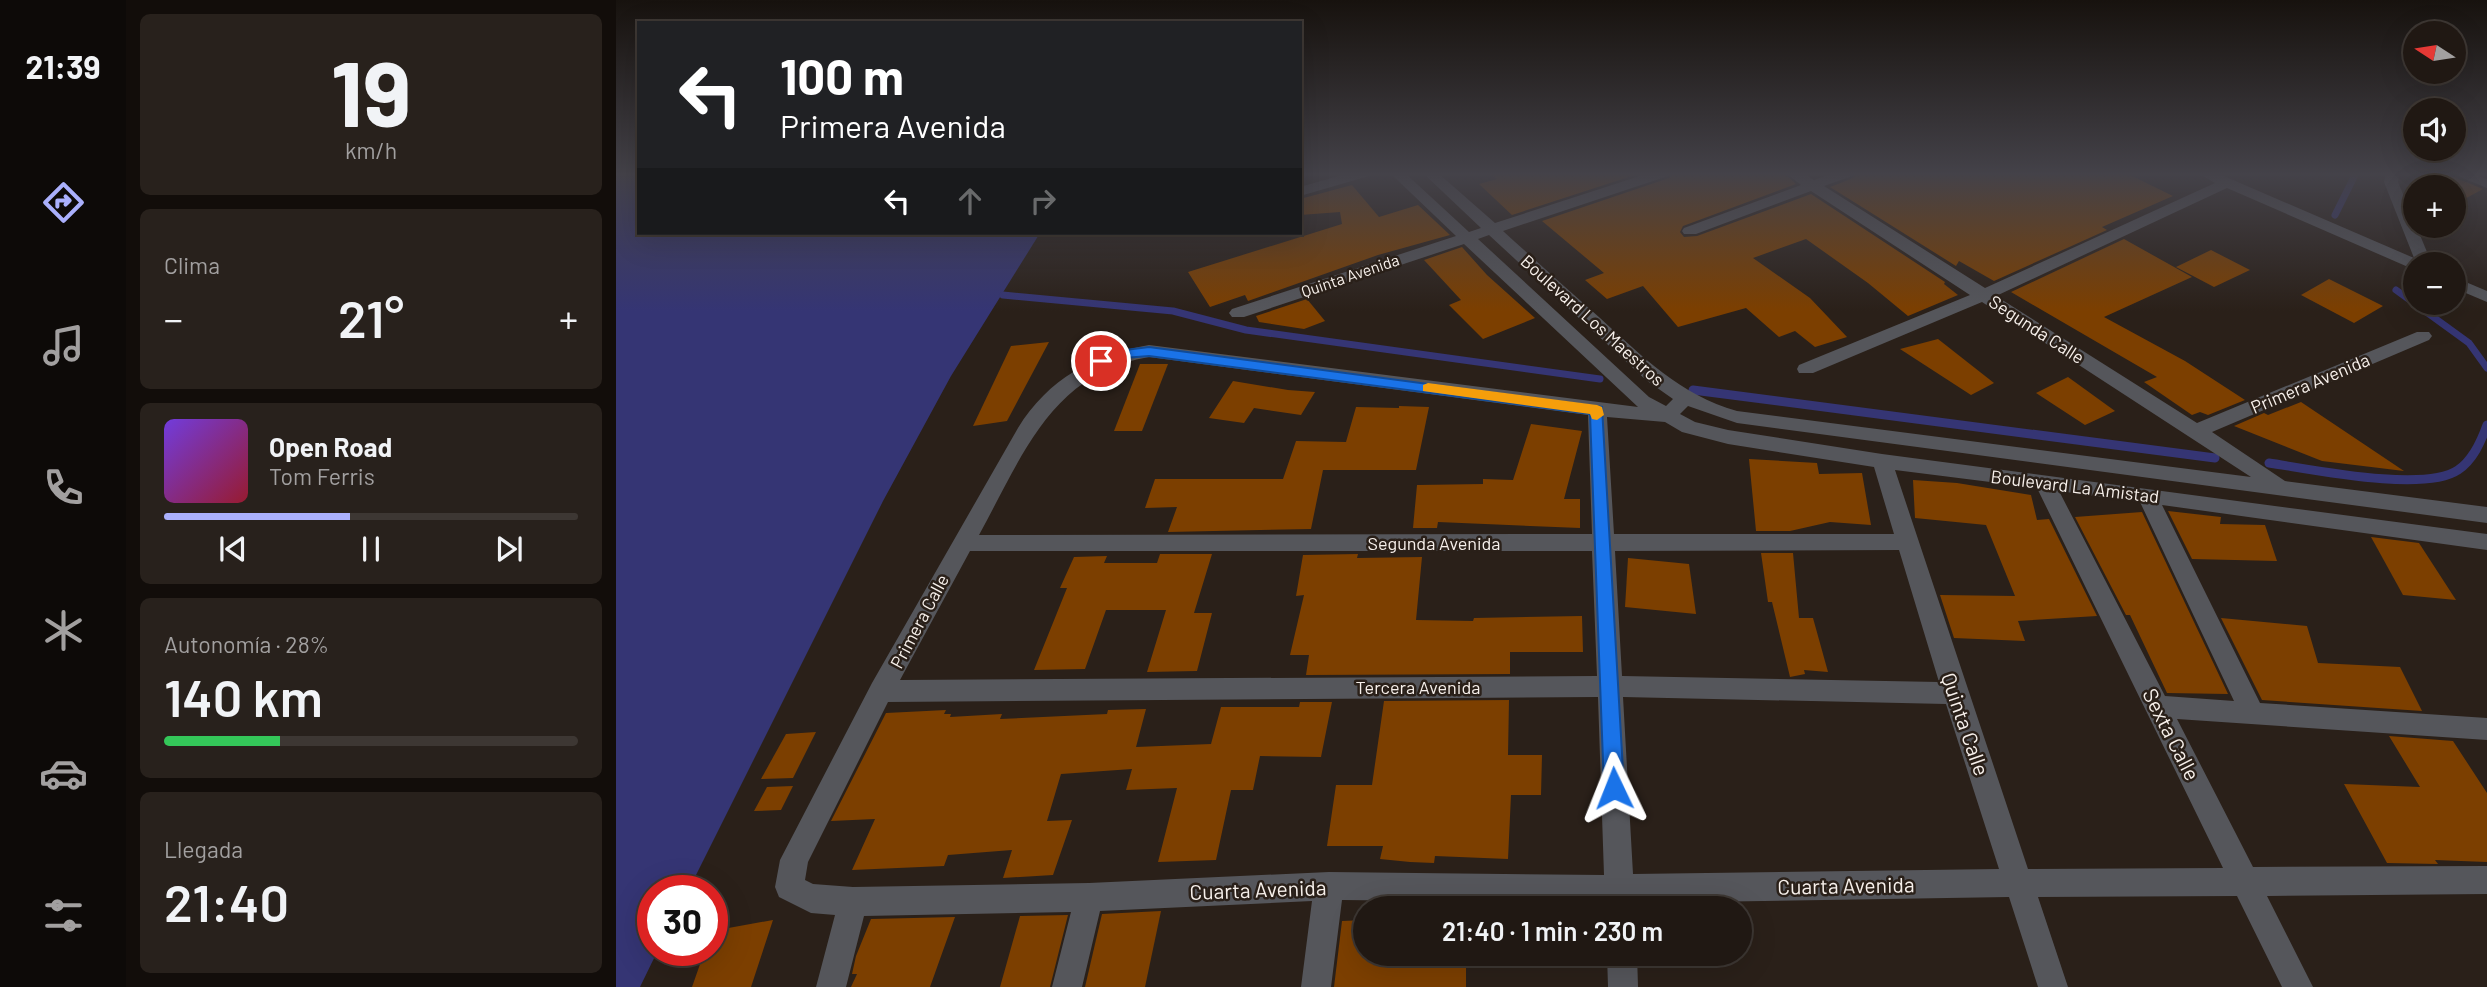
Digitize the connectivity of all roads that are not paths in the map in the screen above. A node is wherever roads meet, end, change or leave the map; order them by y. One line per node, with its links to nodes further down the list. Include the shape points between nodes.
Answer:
1 (1447, 219): 11 (street, Boulevard Los Maestros)
2 (1481, 219): 9 (street, Boulevard Los Maestros)
3 (1519, 219): 9 (street, Quinta Avenida)
4 (1722, 219): 10 (street)
5 (1865, 219): 15 (street, Segunda Calle)
6 (2148, 219): 15 (street)
7 (2309, 219): 13 (street)
8 (2406, 219): 12 (street)
9 (1491, 228): 11 (street, Quinta Avenida); 20 (street, Boulevard Los Maestros)
10 (1690, 231)
11 (1466, 236): 17 (street, Quinta Avenida); 22 (street, Boulevard Los Maestros, via 1642,401)
12 (2419, 252)
13 (2403, 260)
14 (2466, 287): 16 (street)
15 (1984, 295): 19 (street); 24 (street, Segunda Calle)
16 (2487, 297)
17 (1238, 313)
18 (2423, 336): 24 (street, Primera Avenida)
19 (1806, 369)
20 (1684, 399): 22 (street); 23 (street, Boulevard Los Maestros)
21 (1597, 410): 22 (street); 30 (street, Primera Calle, via 1149,351 1122,354 1080,374 1041,411); 33 (street)
22 (1667, 416): 25 (street, Boulevard La Amistad, via 1728,438)
23 (1737, 417): 27 (street, Boulevard La Amistad)
24 (2197, 431): 27 (street, Segunda Calle)
25 (1882, 461): 26 (street, Boulevard La Amistad); 31 (street, Quinta Calle)
26 (2044, 482): 28 (street, Boulevard La Amistad); 37 (street, Sexta Calle)
27 (2281, 486): 29 (street, Boulevard La Amistad)
28 (2147, 495): 32 (street, Boulevard La Amistad); 38 (street)
29 (2487, 516)
30 (962, 542): 33 (street, Segunda Avenida); 35 (street, Primera Calle)
31 (1906, 542): 33 (street, Segunda Avenida); 36 (street, Quinta Calle)
32 (2487, 542)
33 (1603, 543): 34 (street)
34 (1610, 686): 35 (street, Tercera Avenida); 36 (street, Tercera Avenida); 46 (street)
35 (881, 691): 44 (street, Primera Calle, via 794,860)
36 (1955, 693): 41 (street, Quinta Calle)
37 (2159, 707): 38 (street); 42 (street, Sexta Calle)
38 (2253, 714): 39 (street)
39 (2487, 729)
40 (2487, 880): 42 (street, Cuarta Avenida)
41 (2020, 883): 42 (street, Cuarta Avenida); 47 (street, Cuarta Avenida); 55 (street, Quinta Calle)
42 (2247, 883): 56 (street, Sexta Calle)
43 (1329, 886): 45 (street, Cuarta Avenida); 48 (street, Cuarta Avenida); 53 (street)
44 (789, 887): 49 (street, Cuarta Avenida, via 811,898)
45 (1552, 896)
46 (1619, 896)
47 (1694, 896)
48 (1089, 897): 49 (street, Cuarta Avenida); 52 (street)
49 (853, 902): 51 (street)
50 (1622, 966): 54 (street)
51 (831, 987)
52 (1067, 987)
53 (1315, 987)
54 (1623, 987)
55 (2053, 987)
56 (2298, 987)

